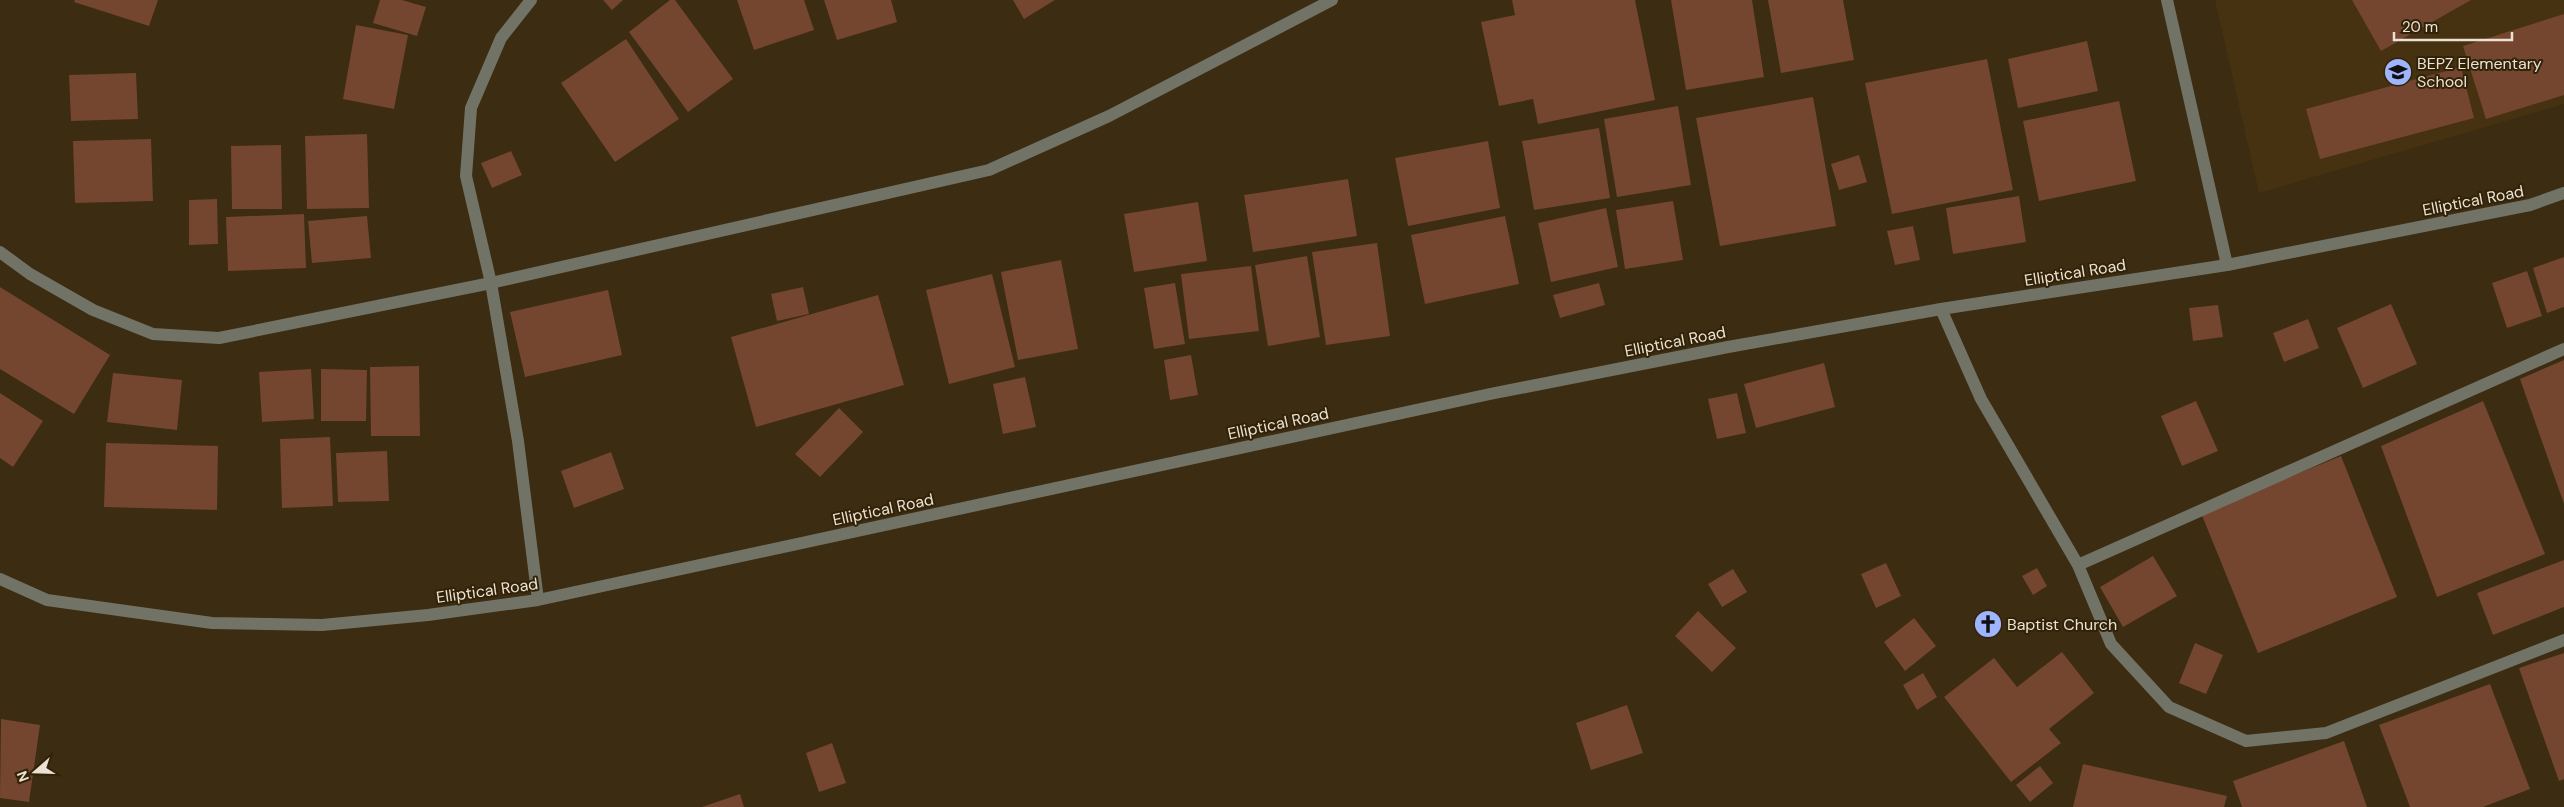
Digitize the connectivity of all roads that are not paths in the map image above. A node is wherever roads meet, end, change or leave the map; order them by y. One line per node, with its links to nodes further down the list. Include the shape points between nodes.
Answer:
1 (531, 0): 7 (street, via 500,38 471,108 466,176)
2 (1332, 0): 7 (street, via 1109,116 989,170)
3 (2167, 0): 6 (street)
4 (2564, 193): 6 (street, Elliptical Road, via 2530,205)
5 (0, 252): 7 (street, via 30,274 93,310 153,334 219,338)
6 (2227, 265): 8 (street, Elliptical Road)
7 (491, 283): 12 (street, via 518,441)
8 (1941, 308): 10 (street, via 1981,399); 12 (street, Elliptical Road, via 1490,394)
9 (2564, 349): 10 (street)
10 (2078, 565): 13 (street, via 2111,644 2169,706 2246,741 2326,733)
11 (0, 579): 12 (street, Elliptical Road, via 47,600 212,622 322,625)
12 (538, 600)
13 (2564, 640)

